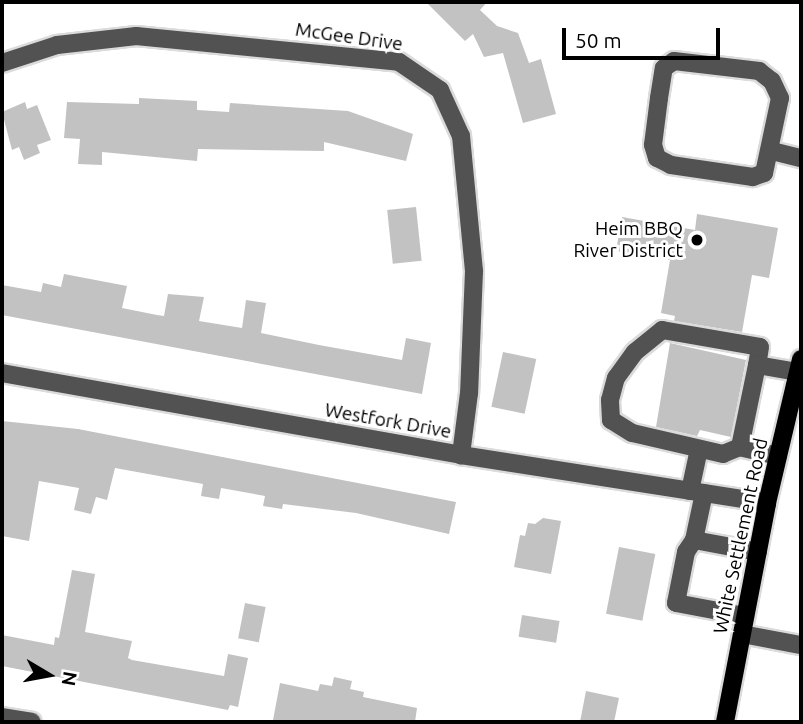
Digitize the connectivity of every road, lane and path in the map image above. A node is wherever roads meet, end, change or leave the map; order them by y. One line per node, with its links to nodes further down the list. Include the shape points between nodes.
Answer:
1 (2, 62): 9 (street, McGee Drive, via 57,45 136,36 398,62 440,90 461,136 473,258 469,393)
2 (772, 151): 2 (street, via 780,98 772,80 759,71 695,61 674,61 664,68 654,128 657,158 671,165 753,177 764,173); 3 (street)
3 (801, 158)
4 (800, 362): 5 (street); 10 (main road, White Settlement Road)
5 (757, 365): 7 (street); 8 (street, via 761,347 662,330 635,352 616,378 611,420 632,433)
6 (2, 373): 9 (street, Westfork Drive)
7 (740, 446): 8 (street, via 723,454); 10 (street)
8 (699, 449): 11 (street)
9 (461, 455): 11 (street, Westfork Drive)
10 (779, 456): 12 (main road, White Settlement Road)
11 (697, 492): 12 (street, Westfork Drive); 13 (street)
12 (767, 503): 14 (main road, White Settlement Road)
13 (694, 540): 14 (street); 15 (street, via 686,552 676,603)
14 (758, 552): 15 (main road, White Settlement Road)
15 (743, 625): 16 (street); 19 (main road, White Settlement Road)
16 (801, 645)
17 (2, 717): 18 (street)
18 (32, 722)
19 (725, 722)

